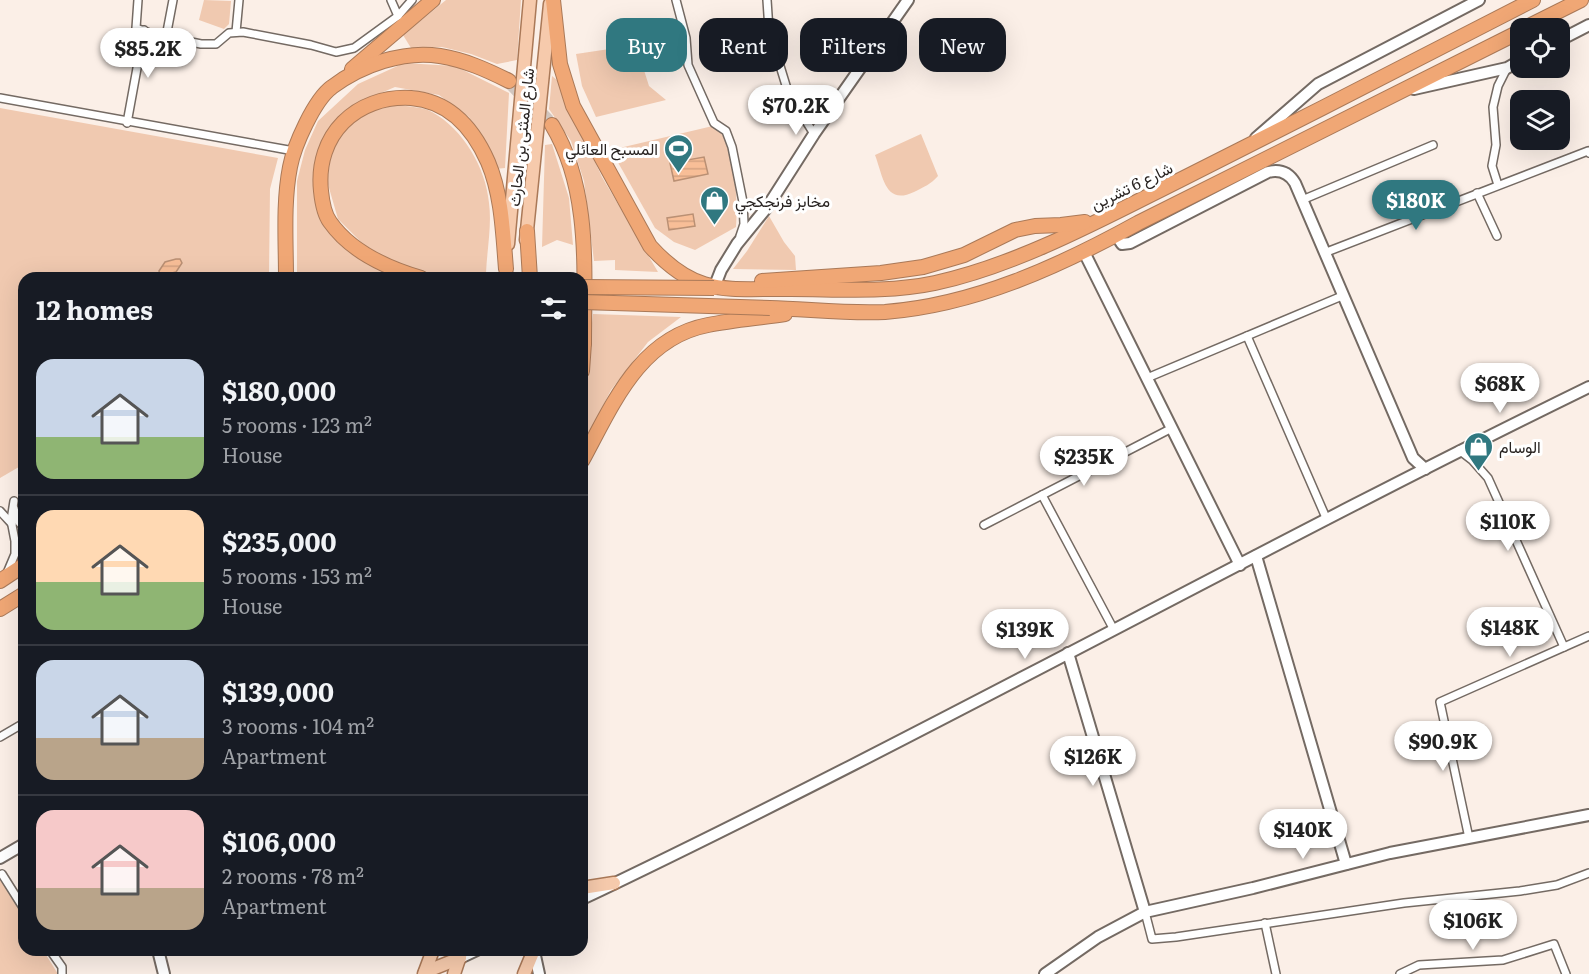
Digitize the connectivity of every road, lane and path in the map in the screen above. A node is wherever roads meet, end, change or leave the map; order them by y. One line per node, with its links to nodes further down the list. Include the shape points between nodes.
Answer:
1 (138, 0): 19 (street, via 136,28)
2 (173, 0): 23 (street)
3 (239, 0): 20 (street)
4 (391, 0): 16 (street)
5 (412, 0): 16 (street)
6 (433, 0): 27 (highway)
7 (530, 0): 49 (main road)
8 (551, 0): 41 (main road, شارع المثنى بن الحارث); 57 (highway, via 560,64 573,106 650,246 687,278)
9 (676, 0): 10 (street); 44 (street, via 688,65 714,123 726,131 732,147 743,202 744,224)
10 (684, 0)
11 (767, 0): 32 (street, via 769,30 788,92)
12 (908, 0): 32 (street)
13 (1479, 0): 34 (street, via 1318,84)
14 (1533, 0): 34 (highway, شارع 6 تشرين)
15 (1581, 0): 17 (highway)
16 (398, 16): 20 (street, via 354,48 336,52)
17 (1545, 18)
18 (1589, 25): 21 (street)
19 (144, 30): 23 (street); 30 (street)
20 (236, 32): 23 (street, via 216,44)
21 (1570, 35)
22 (1510, 36): 28 (highway)
23 (166, 37)
24 (1510, 66): 25 (street)
25 (1507, 68): 28 (street); 37 (street, via 1493,107 1496,145 1491,166)
26 (509, 81): 27 (highway, via 476,65 410,54 364,69)
27 (331, 88): 35 (highway, via 315,108)
28 (1396, 93): 42 (highway)
29 (0, 98): 30 (street)
30 (127, 123): 35 (street)
31 (552, 125): 53 (highway, via 572,167 579,204)
32 (814, 134): 44 (street, via 768,206)
33 (1433, 145): 39 (street)
34 (1246, 147): 40 (highway, شارع 6 تشرين)
35 (294, 151): 47 (highway, via 286,200)
36 (1589, 153): 37 (street, via 1588,150)
37 (1498, 185): 38 (street)
38 (1477, 193): 43 (street); 46 (street)
39 (1302, 200): 42 (street, via 1290,176 1273,171 1130,243 1122,244); 46 (street)
40 (1101, 219): 57 (highway, via 1015,230 964,255 923,267 746,282); 57 (highway, شارع 6 تشرين, via 1012,259 935,283 883,289)
41 (527, 231): 51 (main road, شارع المثنى بن الحارث); 52 (highway)
42 (1116, 235): 45 (highway)
43 (1497, 236)
44 (737, 244): 57 (street, via 720,270)
45 (1084, 252): 60 (highway, via 1020,280 935,306 883,312); 62 (street)
46 (1324, 253): 58 (street)
47 (286, 272)
48 (399, 272): 50 (highway, via 359,250 341,235 328,220 320,181 321,162 340,126 357,110 380,100 398,98 439,104 454,114 477,143 487,160 500,204)
49 (506, 272)
50 (506, 272)
51 (524, 272)
52 (530, 272)
53 (583, 272)
54 (588, 283): 56 (highway, bridge)
55 (588, 287): 56 (highway, bridge)
56 (624, 287): 57 (highway, bridge)
57 (720, 288)
58 (1342, 296): 61 (street); 67 (street, via 1413,458)
59 (588, 302): 60 (highway, bridge)
60 (820, 309): 65 (highway, via 706,325 670,337 631,375)
61 (1246, 336): 62 (street); 70 (street)
62 (1147, 378): 64 (street)
63 (1589, 387): 66 (street)
64 (1172, 428): 68 (street); 75 (street)
65 (588, 450)
66 (1459, 450): 67 (street); 82 (street, via 1488,478)
67 (1425, 469): 70 (street)
68 (1042, 495): 73 (street); 80 (street)
69 (0, 511): 72 (street)
70 (1327, 520): 74 (street)
71 (18, 521): 72 (street, via 14,503)
72 (12, 524): 77 (street, via 15,554)
73 (984, 525)
74 (1256, 556): 75 (street); 90 (street)
75 (1240, 565): 80 (street)
76 (18, 569): 77 (highway)
77 (3, 580)
78 (18, 598): 79 (highway)
79 (0, 609)
80 (1114, 630): 83 (street)
81 (1589, 636): 82 (street)
82 (1564, 647): 87 (street, via 1440,702)
83 (1068, 653): 93 (street); 97 (street)
84 (18, 728): 85 (street)
85 (0, 737)
86 (1589, 815): 87 (street)
87 (1469, 838): 90 (street)
88 (18, 848): 89 (street)
89 (0, 858)
90 (1346, 864): 97 (street)
91 (1589, 873): 98 (street, via 1557,885 1520,891)
92 (2, 874): 96 (street)
93 (614, 884): 94 (main road); 95 (street)
94 (588, 887)
95 (588, 896)
96 (18, 899)
97 (1145, 912): 98 (street, via 1152,939); 112 (street, via 1098,937)
98 (1265, 923): 113 (street)
99 (54, 956): 107 (street)
100 (160, 956): 108 (street)
101 (431, 956): 106 (main road)
102 (457, 956): 106 (main road)
103 (460, 956): 109 (main road)
104 (532, 956): 110 (main road)
105 (535, 956): 111 (street)
106 (424, 973)
107 (62, 974)
108 (164, 974)
109 (454, 974)
110 (524, 974)
111 (538, 974)
112 (1045, 974)
113 (1276, 974)
114 (1400, 974): 115 (street, via 1419,965 1503,960 1554,944)
115 (1566, 974)

